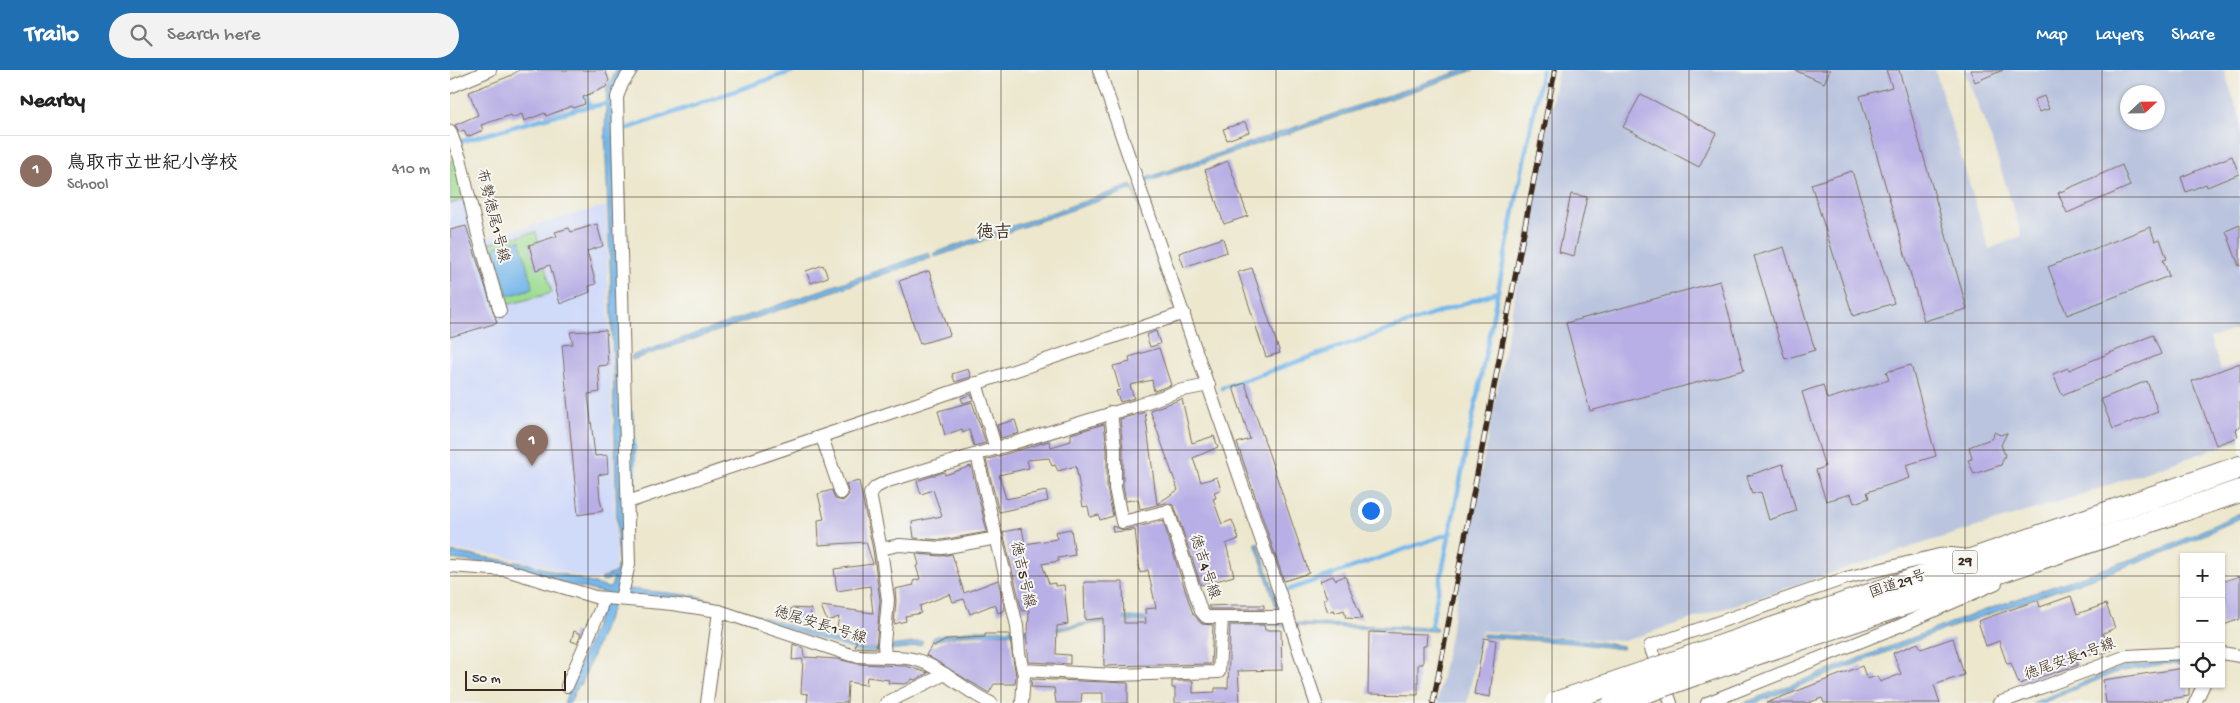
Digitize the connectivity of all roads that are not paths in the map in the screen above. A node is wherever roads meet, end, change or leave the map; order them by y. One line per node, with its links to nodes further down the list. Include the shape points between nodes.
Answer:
1 (490, 70): 4 (street)
2 (630, 70): 17 (street, via 618,98)
3 (1099, 70): 7 (street)
4 (450, 87)
5 (450, 131): 6 (street, 布勢徳尾1号線)
6 (500, 311)
7 (1184, 313): 8 (street); 9 (street)
8 (976, 383): 11 (street); 12 (street)
9 (1209, 386): 10 (street, via 1178,391); 26 (street)
10 (1111, 412): 12 (street); 27 (street, 徳吉4号線, via 1115,449 1114,488 1122,522 1168,511 1201,611 1206,617)
11 (822, 437): 16 (street); 17 (street)
12 (996, 449): 13 (street)
13 (977, 455): 18 (street, 徳吉5号線); 19 (street, via 904,475 872,491 871,504)
14 (2240, 467): 20 (highway, 国道29号 / 29)
15 (2240, 491): 21 (highway, 国道29号 / 29)
16 (841, 494)
17 (628, 502): 24 (street, via 629,564)
18 (997, 538): 19 (street, via 942,548 898,545); 33 (street, 徳吉5号線, via 1017,626)
19 (881, 549): 30 (street, via 888,600)
20 (1978, 558): 32 (highway, 国道29号 / 29); 45 (street, via 1939,555 1846,578 1650,646)
21 (2033, 561): 32 (highway, 国道29号 / 29); 46 (street, via 1955,602)
22 (450, 566): 23 (street, 徳尾安長1号線, via 506,570)
23 (603, 598): 24 (street, 徳尾安長1号線); 35 (street)
24 (621, 599): 25 (street, 徳尾安長1号線)
25 (718, 611): 30 (street, 徳尾安長1号線, via 851,655 867,658); 38 (street)
26 (1288, 617): 27 (street, 徳吉4号線); 42 (street)
27 (1222, 618): 33 (street, via 1219,672 1114,675)
28 (2180, 653): 37 (street, 徳尾安長1号線, via 2127,656)
29 (2225, 654): 31 (street)
30 (885, 656): 34 (street, 徳尾安長1号線, via 924,662)
31 (2240, 656)
32 (1693, 666): 43 (highway, 国道29号 / 29, bridge); 44 (highway, 国道29号 / 29, bridge)
33 (1023, 670): 41 (street, 徳吉5号線)
34 (945, 674): 39 (street); 40 (street, 徳尾安長1号線)
35 (567, 686)
36 (2202, 688): 48 (street)
37 (2013, 701): 47 (street, 徳尾安長1号線)
38 (707, 703)
39 (886, 703)
40 (992, 703)
41 (1022, 703)
42 (1316, 703)
43 (1556, 703)
44 (1614, 703)
45 (1671, 703)
46 (1707, 703)
47 (1999, 703)
48 (2195, 703)

